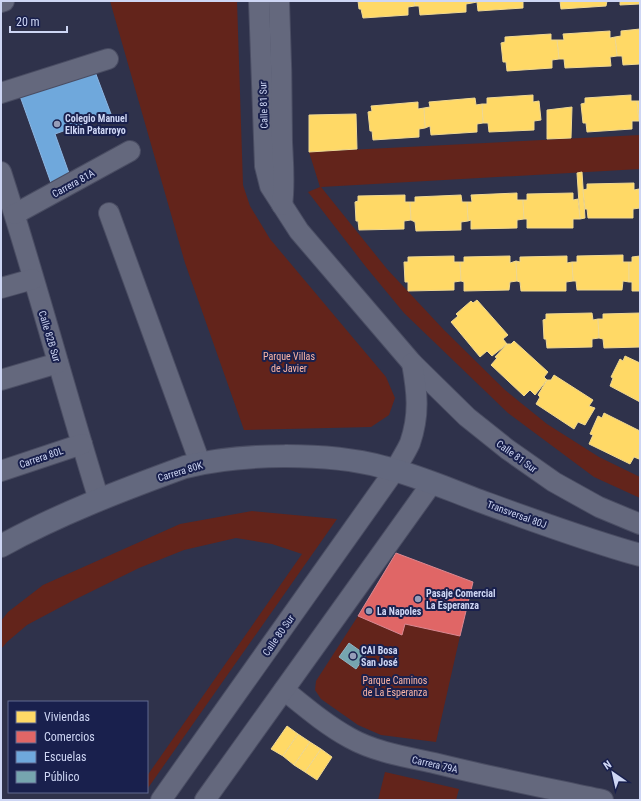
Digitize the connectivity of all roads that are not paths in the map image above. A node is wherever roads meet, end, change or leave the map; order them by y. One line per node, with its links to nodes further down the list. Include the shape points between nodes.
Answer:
1 (259, 1): 8 (street, Calle 81 Sur, via 265,166 270,186)
2 (279, 1): 8 (street, Calle 81 Sur, via 285,189)
3 (108, 58): 4 (street)
4 (1, 93)
5 (130, 151): 7 (street, Carrera 81A)
6 (1, 172): 7 (street, Calle 82B Sur)
7 (9, 205): 10 (street, Calle 82B Sur)
8 (282, 205): 12 (street, Calle 81 Sur, via 317,253)
9 (110, 212): 16 (street)
10 (33, 279): 11 (street); 13 (street, Calle 82B Sur)
11 (1, 288)
12 (412, 362): 17 (street, via 417,390 417,409 409,443); 21 (street, Calle 81 Sur, via 467,417 548,478 598,507)
13 (58, 363): 14 (street); 15 (street, Calle 82B Sur)
14 (1, 380)
15 (82, 444): 18 (street, Carrera 80L); 20 (street, Calle 82B Sur)
16 (200, 463): 17 (main road, Carrera 80K, via 247,458 299,457 346,460); 20 (main road, Carrera 80K)
17 (395, 470): 19 (main road, Transversal 80J); 25 (street, Calle 80 Sur)
18 (1, 471)
19 (432, 483): 23 (main road, Transversal 80J); 24 (street)
20 (99, 500): 22 (main road, Carrera 80K)
21 (640, 524)
22 (1, 546)
23 (640, 555)
24 (284, 690): 26 (street); 27 (street, Carrera 79A, via 350,738 389,753)
25 (161, 800)
26 (204, 800)
27 (603, 800)

